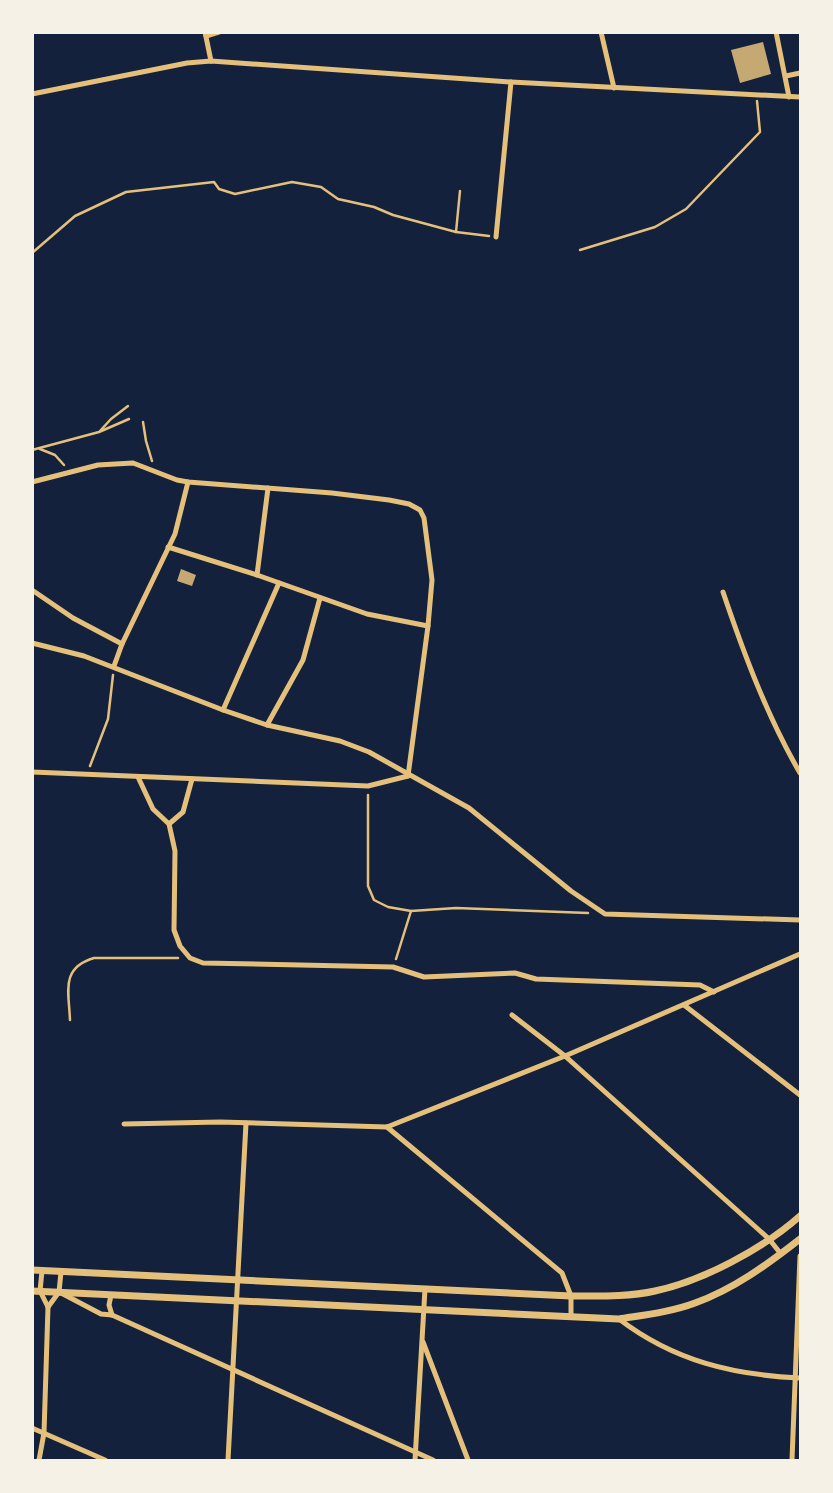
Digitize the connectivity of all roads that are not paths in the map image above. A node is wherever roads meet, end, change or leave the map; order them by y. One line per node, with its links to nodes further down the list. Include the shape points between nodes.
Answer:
1 (219, 32): 4 (street)
2 (601, 32): 9 (street)
3 (776, 32): 7 (street)
4 (205, 34): 5 (street)
5 (211, 61): 8 (street); 10 (street)
6 (800, 73): 7 (street)
7 (786, 76): 11 (street)
8 (511, 82): 9 (street); 13 (street)
9 (614, 88): 11 (street)
10 (32, 94)
11 (789, 97): 12 (street)
12 (800, 97)
13 (496, 236)
14 (32, 482): 15 (street, via 98,465 133,462)
15 (188, 482): 16 (street); 17 (street, via 175,534)
16 (268, 488): 18 (street); 23 (street, via 390,500 420,510 424,518 432,580)
17 (168, 547): 18 (street); 25 (street)
18 (256, 575): 19 (street)
19 (279, 583): 22 (street); 27 (street)
20 (32, 590): 25 (street)
21 (724, 592): 30 (street, via 748,666)
22 (320, 598): 23 (street, via 367,614); 28 (street, via 303,660)
23 (428, 626): 32 (street)
24 (32, 643): 26 (street)
25 (122, 644): 26 (street)
26 (114, 666): 27 (street)
27 (223, 710): 28 (street)
28 (267, 725): 32 (street, via 369,752)
29 (32, 772): 31 (street)
30 (800, 773)
31 (138, 776): 33 (street); 34 (street, via 153,809)
32 (408, 776): 33 (street, via 368,786); 35 (street, via 469,808 572,892 605,914)
33 (192, 779): 34 (street, via 183,812)
34 (170, 824): 37 (street, via 175,851 174,930 180,946 190,958 203,963 393,967 424,977 515,973 536,979 700,985)
35 (800, 920)
36 (800, 954): 37 (street)
37 (714, 992): 38 (street)
38 (684, 1005): 40 (street); 41 (street)
39 (512, 1015): 40 (street)
40 (565, 1056): 44 (street); 46 (street)
41 (800, 1095)
42 (246, 1123): 43 (street); 44 (street); 53 (street)
43 (124, 1124)
44 (387, 1127): 58 (street, via 547,1258 562,1273)
45 (800, 1216): 46 (street)
46 (769, 1238): 48 (street); 58 (street, via 710,1272 656,1291)
47 (800, 1239): 48 (street)
48 (781, 1254): 64 (street, via 743,1279 694,1304)
49 (800, 1256): 67 (street)
50 (32, 1270): 51 (street)
51 (42, 1271): 52 (street); 55 (street)
52 (61, 1272): 53 (street); 56 (street)
53 (238, 1279): 54 (street); 59 (street)
54 (425, 1289): 58 (street); 61 (street)
55 (36, 1291): 56 (street); 60 (street)
56 (58, 1292): 57 (street); 60 (street); 62 (street, via 101,1314)
57 (111, 1295): 59 (street); 62 (street)
58 (572, 1296): 63 (street)
59 (237, 1299): 61 (street); 66 (street)
60 (48, 1307): 69 (street)
61 (422, 1310): 63 (street); 65 (street)
62 (112, 1315): 66 (street)
63 (571, 1317): 64 (street)
64 (619, 1319): 67 (street, via 641,1336 724,1370)
65 (421, 1338): 70 (street); 76 (street)
66 (232, 1370): 70 (street); 73 (street)
67 (798, 1378): 77 (street)
68 (32, 1428): 69 (street)
69 (44, 1433): 71 (street); 72 (street)
70 (416, 1452): 74 (street); 75 (street)
71 (39, 1460)
72 (105, 1460)
73 (228, 1460)
74 (415, 1460)
75 (433, 1460)
76 (468, 1460)
77 (792, 1460)

